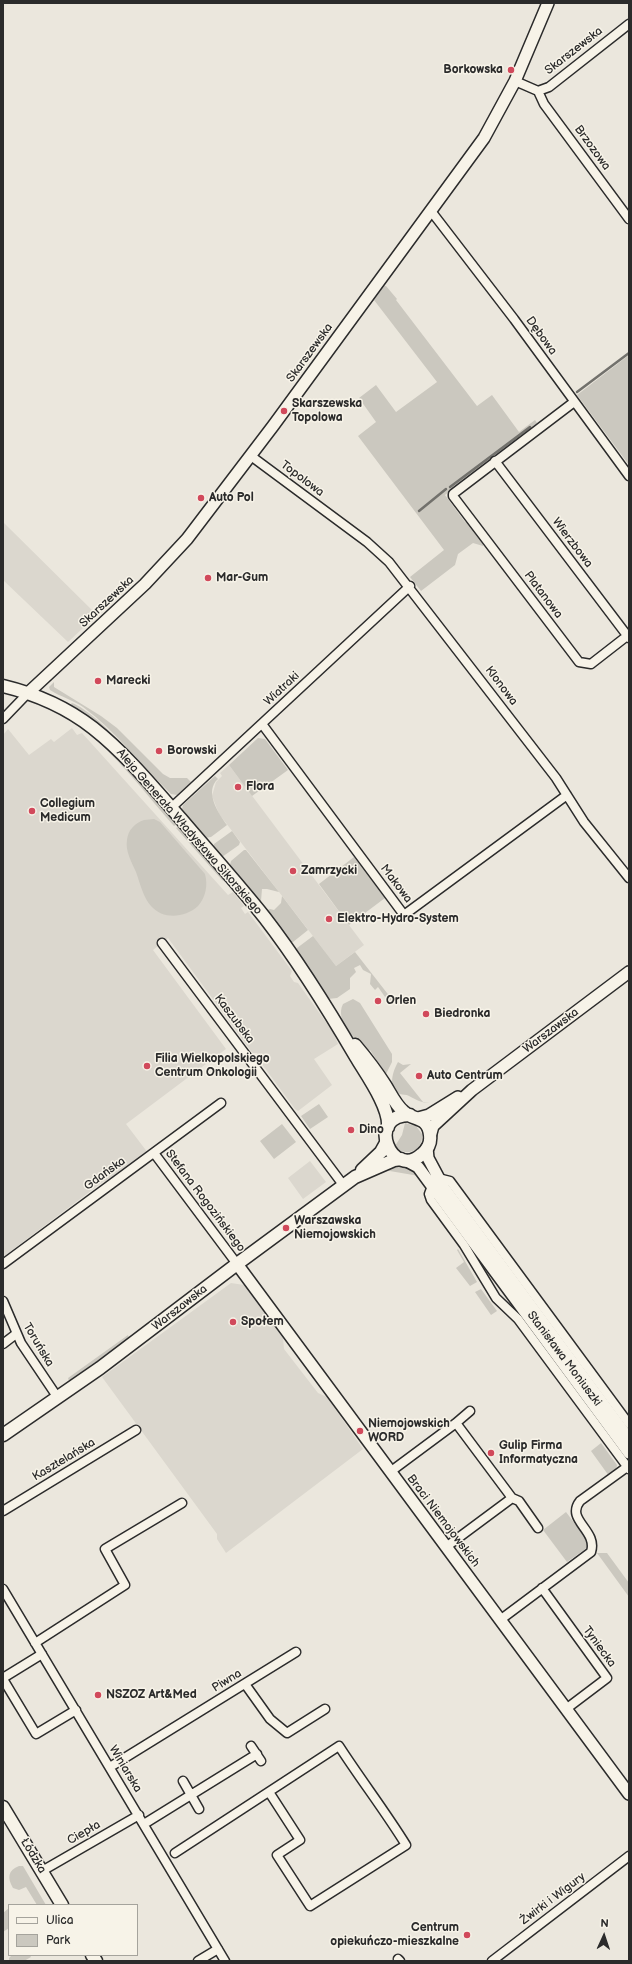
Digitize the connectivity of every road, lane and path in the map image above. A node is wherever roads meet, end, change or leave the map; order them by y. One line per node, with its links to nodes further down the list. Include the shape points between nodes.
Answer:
1 (548, 3): 3 (street)
2 (629, 24): 4 (street, Skarszewska, via 549,87)
3 (516, 81): 4 (street); 5 (street, Skarszewska, via 484,138)
4 (538, 91): 6 (street, Brzozowa, via 544,104)
5 (431, 211): 7 (street, Dębowa); 8 (street, Skarszewska)
6 (629, 219)
7 (574, 402): 9 (street); 10 (street, Dębowa)
8 (251, 456): 11 (street, Topolowa); 15 (street, Skarszewska, via 206,516 164,565)
9 (495, 462): 13 (street, Wierzbowa); 13 (street, Platanowa, via 453,496 579,662 591,664)
10 (629, 476)
11 (339, 521): 12 (street, Klonowa, via 379,552)
12 (410, 586): 17 (street, Wiatraki); 18 (street, Klonowa)
13 (628, 637)
14 (3, 686): 15 (main road, Aleja Generała Władysława Sikorskiego)
15 (28, 693): 16 (street, Skarszewska); 19 (main road, Aleja Generała Władysława Sikorskiego, via 64,708 94,729 122,754)
16 (3, 719)
17 (262, 724): 18 (street, Makowa, via 404,915); 19 (street, Wiatraki)
18 (567, 795): 20 (street, Klonowa, via 584,822)
19 (171, 808): 23 (main road, Aleja Generała Władysława Sikorskiego, via 264,918)
20 (629, 878)
21 (162, 943): 34 (street, Kaszubska)
22 (629, 972): 24 (street, Warszawska)
23 (336, 1023): 26 (main road, Aleja Generała Władysława Sikorskiego, via 370,1062 402,1111); 27 (main road, Aleja Generała Władysława Sikorskiego, via 381,1101)
24 (472, 1090): 26 (street, Warszawska, via 429,1115); 28 (street, Warszawska, via 433,1126)
25 (221, 1103): 30 (street, Gdańska)
26 (414, 1117): 27 (main road, via 395,1119); 28 (main road, via 426,1126)
27 (388, 1127): 29 (main road)
28 (429, 1142): 31 (main road, via 423,1154 416,1158); 33 (street, Stanisława Moniuszki, via 428,1158)
29 (386, 1143): 31 (main road, via 391,1153); 32 (main road, Warszawska, via 381,1152)
30 (154, 1153): 35 (street, Gdańska); 36 (street, Stefana Rogozińskiego)
31 (403, 1159): 32 (main road, Warszawska, via 387,1163); 33 (street, Stanisława Moniuszki)
32 (355, 1178): 34 (main road, Warszawska)
33 (435, 1182): 43 (street, Stanisława Moniuszki, via 450,1181); 46 (street, Stanisława Moniuszki); 47 (street, Stanisława Moniuszki); 48 (street, Stanisława Moniuszki, via 429,1194 431,1200 464,1245 496,1298 518,1319)
34 (344, 1186): 36 (main road, Warszawska)
35 (3, 1264)
36 (237, 1264): 40 (main road, Warszawska); 49 (street, Braci Niemojowskich)
37 (3, 1301): 38 (street, Toruńska)
38 (16, 1334): 39 (street); 40 (street, Toruńska)
39 (3, 1344)
40 (58, 1398): 45 (main road, Warszawska)
41 (470, 1411): 42 (street)
42 (456, 1423): 49 (street); 50 (street)
43 (629, 1424)
44 (136, 1430): 52 (street, Kasztelańska)
45 (3, 1434)
46 (629, 1439)
47 (629, 1453)
48 (628, 1468): 55 (street, via 580,1501 576,1507 576,1516 592,1539 591,1552)
49 (390, 1472): 54 (street, Braci Niemojowskich)
50 (512, 1498): 53 (street, via 519,1502); 54 (street)
51 (182, 1504): 58 (street, via 105,1550 125,1585)
52 (3, 1511)
53 (538, 1528)
54 (446, 1547): 57 (street, Braci Niemojowskich)
55 (542, 1588): 57 (street); 64 (street, Tyniecka, via 607,1678)
56 (4, 1593): 58 (street, Winiarska)
57 (500, 1620): 64 (street, Braci Niemojowskich)
58 (35, 1643): 60 (street, Winiarska)
59 (296, 1652): 62 (street, Piwna)
60 (42, 1654): 61 (street); 65 (street, Winiarska)
61 (3, 1678): 65 (street, via 36,1734)
62 (245, 1684): 63 (street, via 270,1719 288,1733); 67 (street, Piwna)
63 (325, 1709)
64 (566, 1709): 70 (street, Braci Niemojowskich)
65 (76, 1710): 67 (street, Winiarska)
66 (251, 1746): 71 (street, via 259,1758)
67 (110, 1767): 74 (street, Winiarska)
68 (183, 1781): 71 (street)
69 (269, 1792): 69 (street, via 339,1746 406,1845 310,1906 277,1855 300,1840); 76 (street)
70 (629, 1794)
71 (191, 1795): 73 (street); 75 (street)
72 (3, 1807): 78 (main road, Łódzka)
73 (199, 1809)
74 (139, 1816): 75 (street, Winiarska); 78 (street, Ciepła)
75 (144, 1824): 80 (street, Winiarska)
76 (175, 1853)
77 (629, 1856): 83 (street, Żwirki i Wigury)
78 (42, 1871): 79 (main road, Łódzka)
79 (61, 1904)
80 (218, 1949): 81 (street); 82 (street, Winiarska)
81 (198, 1961)
82 (225, 1961)
83 (492, 1961)

